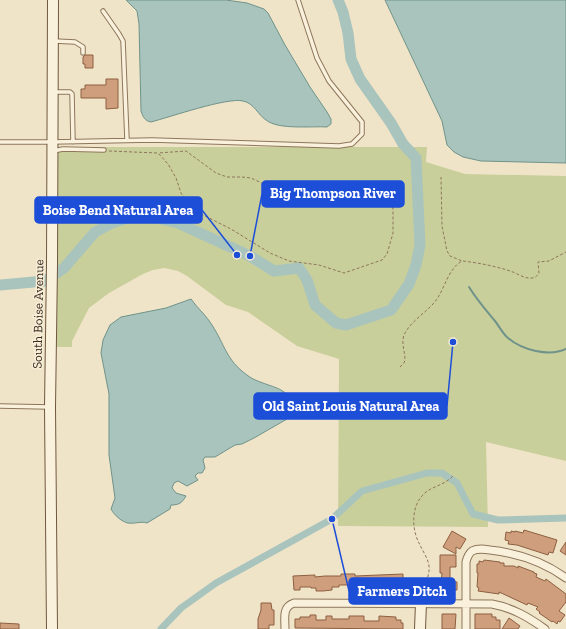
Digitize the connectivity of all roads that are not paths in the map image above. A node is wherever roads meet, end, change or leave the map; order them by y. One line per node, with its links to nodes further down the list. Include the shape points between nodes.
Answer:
1 (52, 0): 4 (main road, South Boise Avenue)
2 (298, 0): 7 (lane, via 317,58 329,81 362,122 362,134 352,144 339,146)
3 (103, 11): 7 (lane, via 122,41)
4 (52, 41): 5 (lane, via 75,42 83,47); 6 (main road, South Boise Avenue)
5 (83, 53)
6 (52, 92): 9 (lane, via 72,94); 10 (main road, South Boise Avenue)
7 (127, 140): 9 (lane)
8 (0, 142): 10 (lane)
9 (73, 142): 10 (lane)
10 (52, 147): 11 (lane); 13 (main road, South Boise Avenue)
11 (104, 150)
12 (0, 406): 13 (lane)
13 (50, 407): 17 (main road, South Boise Avenue)
14 (566, 578): 16 (street, via 528,558 479,549 467,558)
15 (423, 603): 16 (street); 18 (street, via 294,603 289,605 285,612); 19 (main road)
16 (467, 603): 20 (street); 21 (street, via 505,606 528,616)
17 (52, 629)
18 (285, 629)
19 (420, 629)
20 (466, 629)
21 (545, 629)

